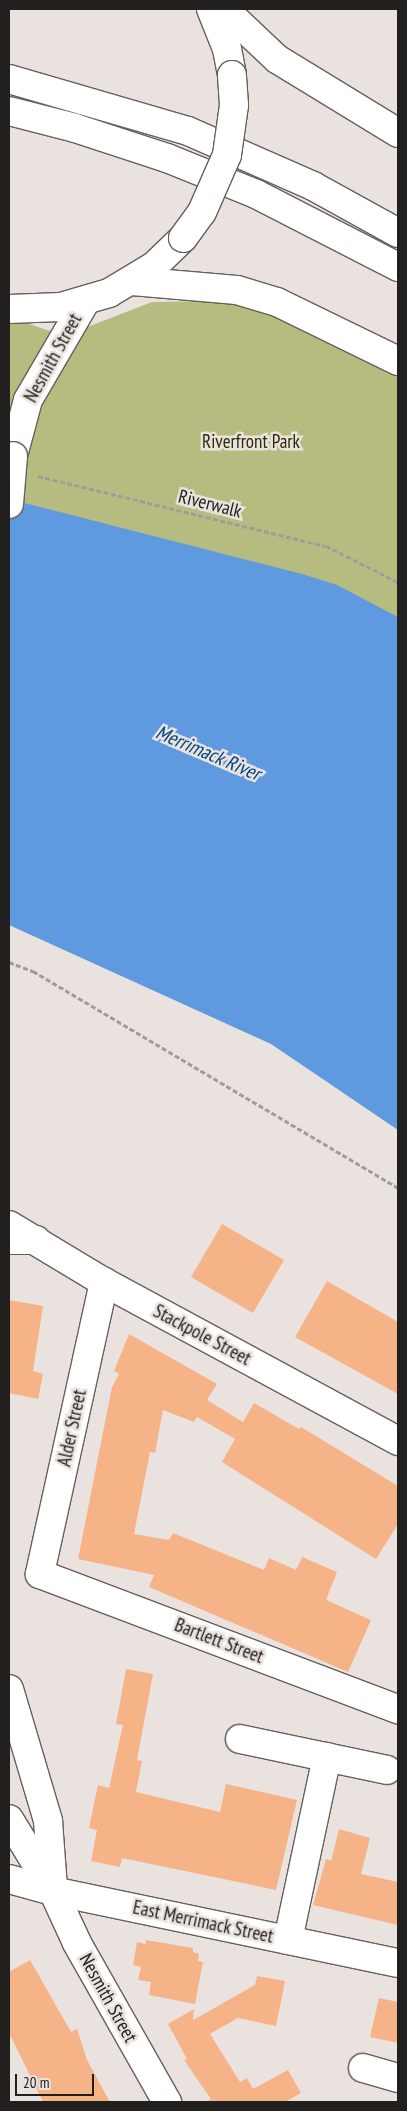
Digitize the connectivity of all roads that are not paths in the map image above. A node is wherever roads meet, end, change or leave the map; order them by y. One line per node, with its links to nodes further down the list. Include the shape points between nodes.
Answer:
1 (211, 9): 8 (main road, bridge, via 227,49 232,76 234,105 228,155 202,212 183,238 154,266)
2 (224, 9): 5 (main road, via 278,59)
3 (9, 79): 6 (main road, via 188,131 313,186)
4 (9, 112): 7 (main road, via 76,128 167,158 272,201)
5 (398, 133)
6 (398, 233)
7 (398, 267)
8 (132, 281): 9 (main road); 11 (main road, via 237,290 286,306)
9 (85, 302): 10 (main road, via 37,310); 12 (main road, Nesmith Street, bridge, via 28,400 13,456)
10 (9, 309)
11 (398, 360)
12 (9, 504)
13 (9, 1225): 15 (main road, Stackpole Street)
14 (9, 1240): 15 (main road)
15 (36, 1240): 16 (main road, Stackpole Street)
16 (104, 1282): 17 (main road, Stackpole Street); 18 (main road, Alder Street)
17 (398, 1441)
18 (40, 1574): 20 (main road, Bartlett Street)
19 (9, 1689): 26 (main road, Nesmith Street, via 48,1821)
20 (398, 1709)
21 (240, 1739): 22 (main road)
22 (327, 1757): 23 (main road); 27 (main road)
23 (387, 1770)
24 (9, 1819): 26 (main road, Nesmith Street)
25 (9, 1879): 26 (main road, East Merrimack Street)
26 (53, 1891): 27 (main road, East Merrimack Street); 31 (main road, Nesmith Street, via 77,1943)
27 (288, 1940): 28 (main road, East Merrimack Street)
28 (398, 1963)
29 (363, 2068): 30 (main road)
30 (398, 2078)
31 (167, 2102)

